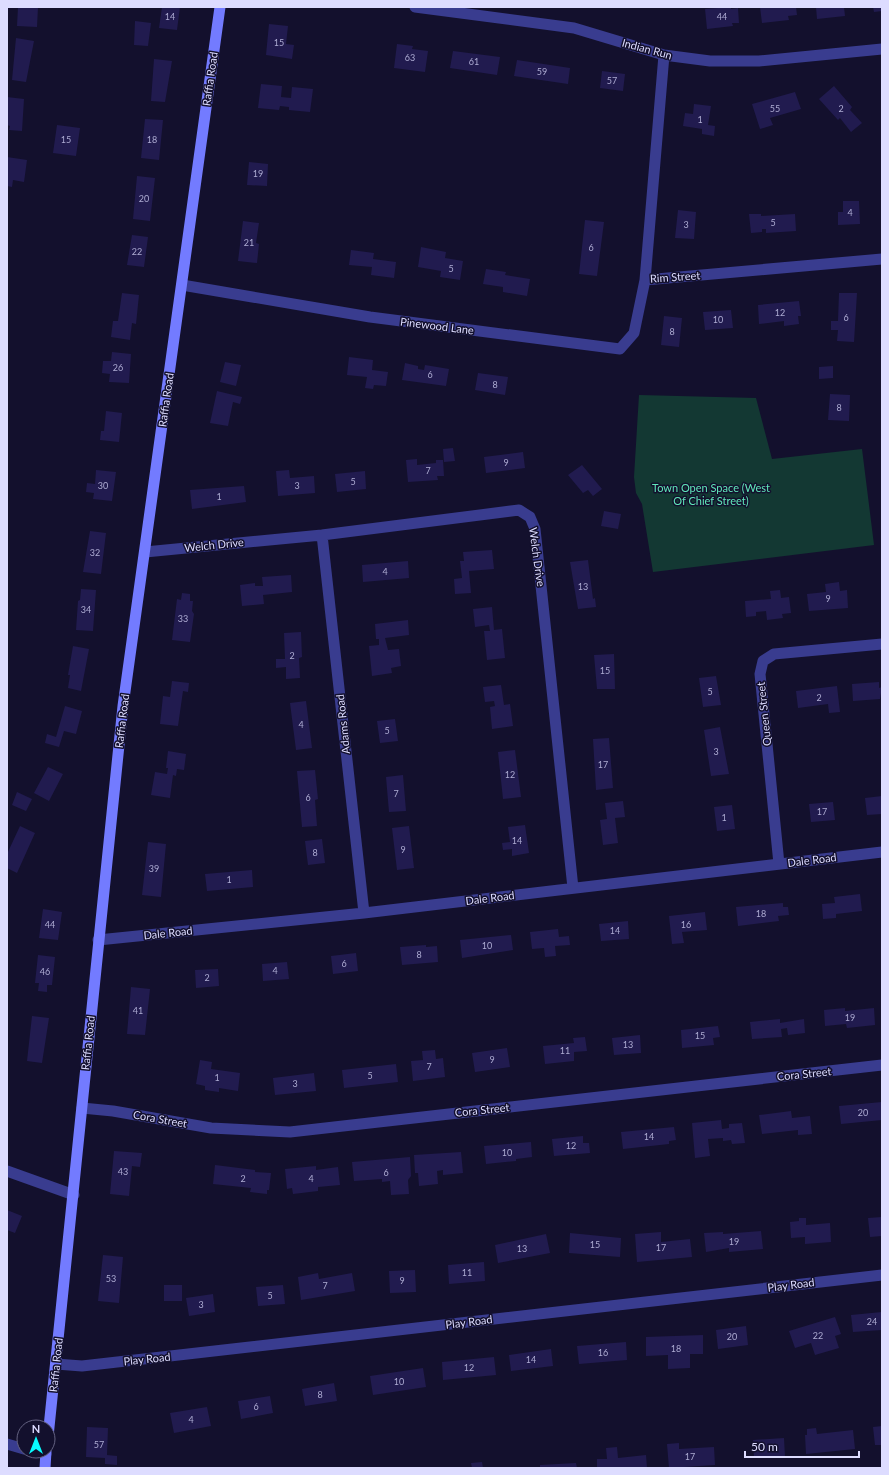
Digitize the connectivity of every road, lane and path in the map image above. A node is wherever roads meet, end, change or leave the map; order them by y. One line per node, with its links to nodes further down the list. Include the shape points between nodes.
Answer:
1 (220, 7): 7 (main road, Raffia Road)
2 (415, 7): 4 (street, Indian Run, via 574,28)
3 (882, 49): 4 (street, Indian Run, via 758,61 710,61)
4 (664, 55): 6 (street, Rim Street)
5 (882, 259): 6 (street, Rim Street)
6 (645, 280): 7 (street, Pinewood Lane, via 634,333 620,349 370,318)
7 (182, 285): 9 (main road, Raffia Road)
8 (322, 534): 9 (street, Welch Drive); 13 (street, Welch Drive, via 519,510 530,517 535,529); 14 (street, Adams Road)
9 (145, 552): 15 (main road, Raffia Road, via 123,706)
10 (882, 644): 12 (street, Queen Street, via 774,654 764,661 760,674)
11 (882, 852): 12 (street, Dale Road)
12 (779, 864): 13 (street, Dale Road)
13 (573, 888): 14 (street, Dale Road)
14 (364, 913): 15 (street, Dale Road)
15 (98, 940): 17 (main road, Raffia Road)
16 (882, 1065): 17 (street, Cora Street, via 290,1132 211,1128)
17 (82, 1108): 19 (main road, Raffia Road)
18 (7, 1171): 19 (street)
19 (74, 1195): 21 (main road, Raffia Road)
20 (882, 1275): 21 (street, Play Road, via 82,1366)
21 (56, 1364): 22 (main road, Raffia Road)
22 (50, 1419)

